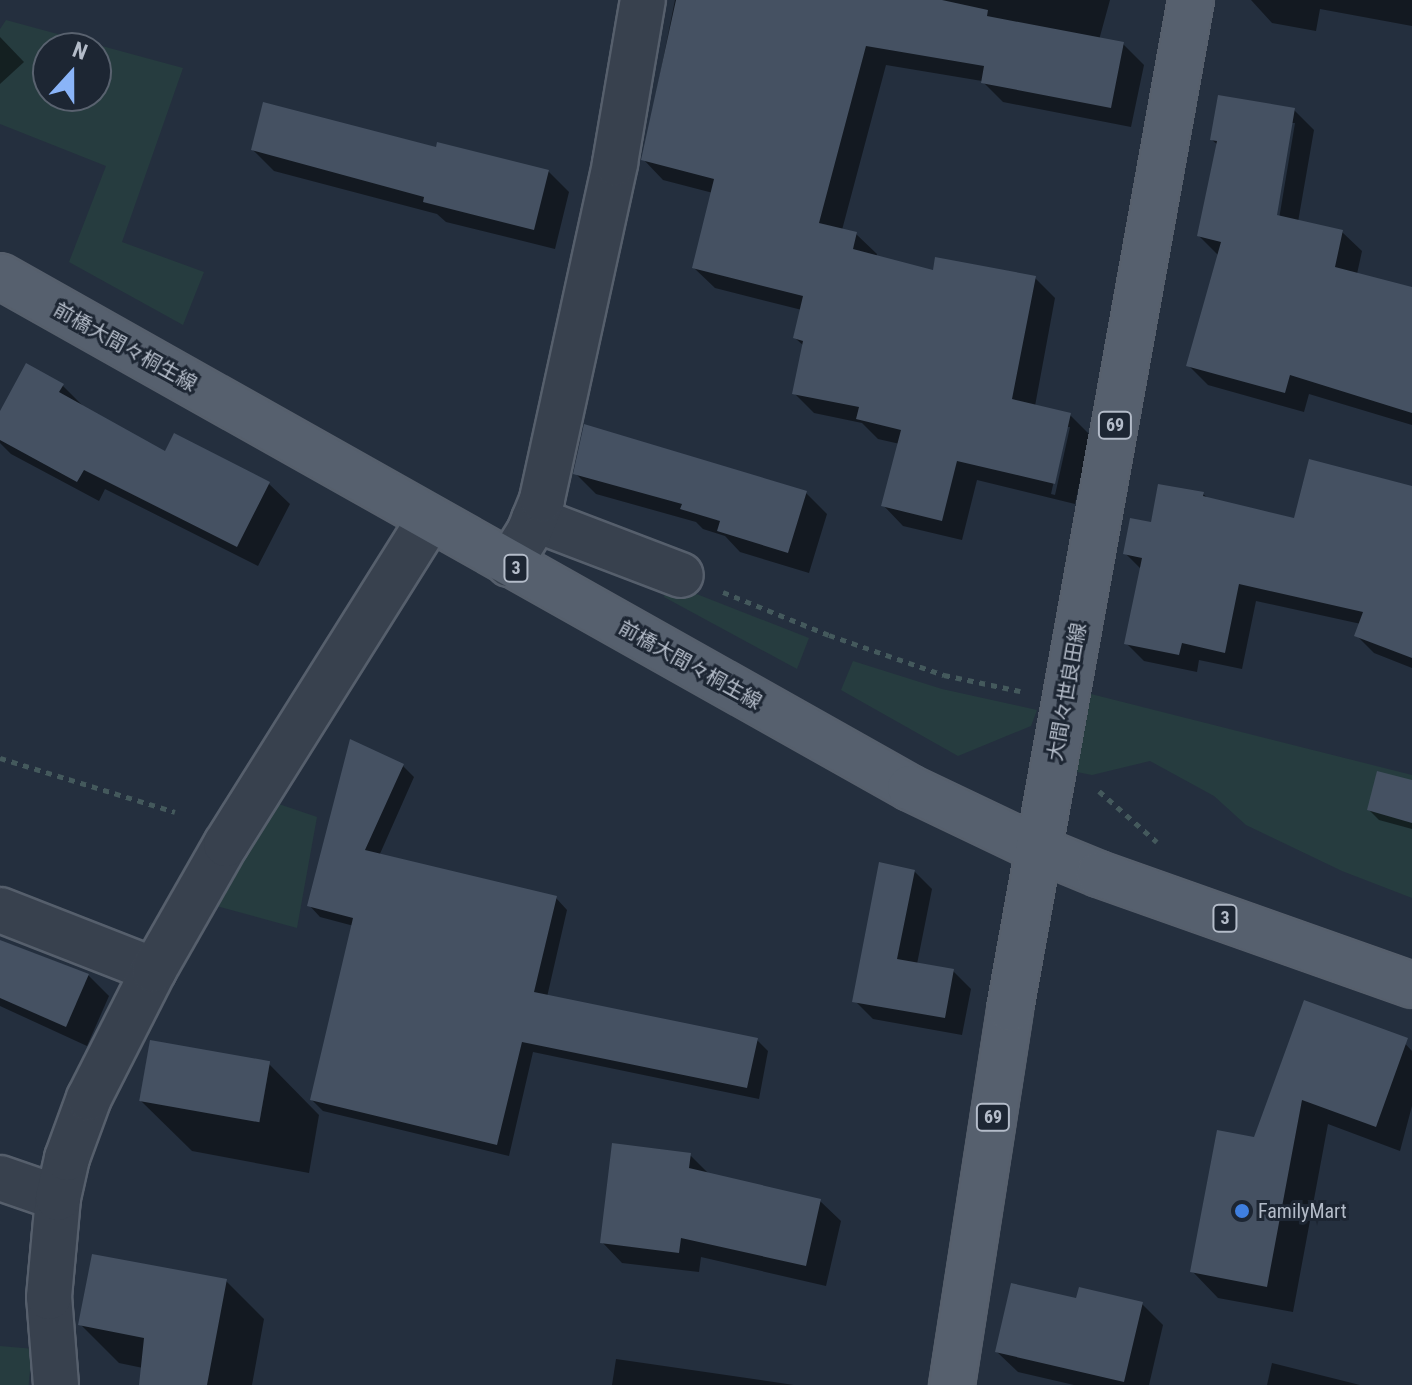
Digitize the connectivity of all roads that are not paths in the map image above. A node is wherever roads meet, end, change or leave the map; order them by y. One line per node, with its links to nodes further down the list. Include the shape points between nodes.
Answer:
1 (643, 0): 5 (street, via 615,163)
2 (1191, 0): 8 (main road, 大間々世良田線 / 69)
3 (0, 276): 4 (main road, 前橋大間々桐生線 / 3)
4 (430, 519): 6 (main road, 前橋大間々桐生線 / 3); 10 (street, via 258,792)
5 (534, 519): 6 (street); 7 (street)
6 (509, 564): 8 (main road, 前橋大間々桐生線 / 3, via 910,788)
7 (681, 575)
8 (1038, 849): 11 (main road, 前橋大間々桐生線 / 3); 15 (main road, 大間々世良田線 / 69)
9 (0, 910): 10 (street)
10 (154, 970): 13 (street, via 89,1098)
11 (1412, 985)
12 (0, 1178): 13 (street)
13 (58, 1198): 14 (street, via 49,1297)
14 (56, 1385)
15 (952, 1385)

